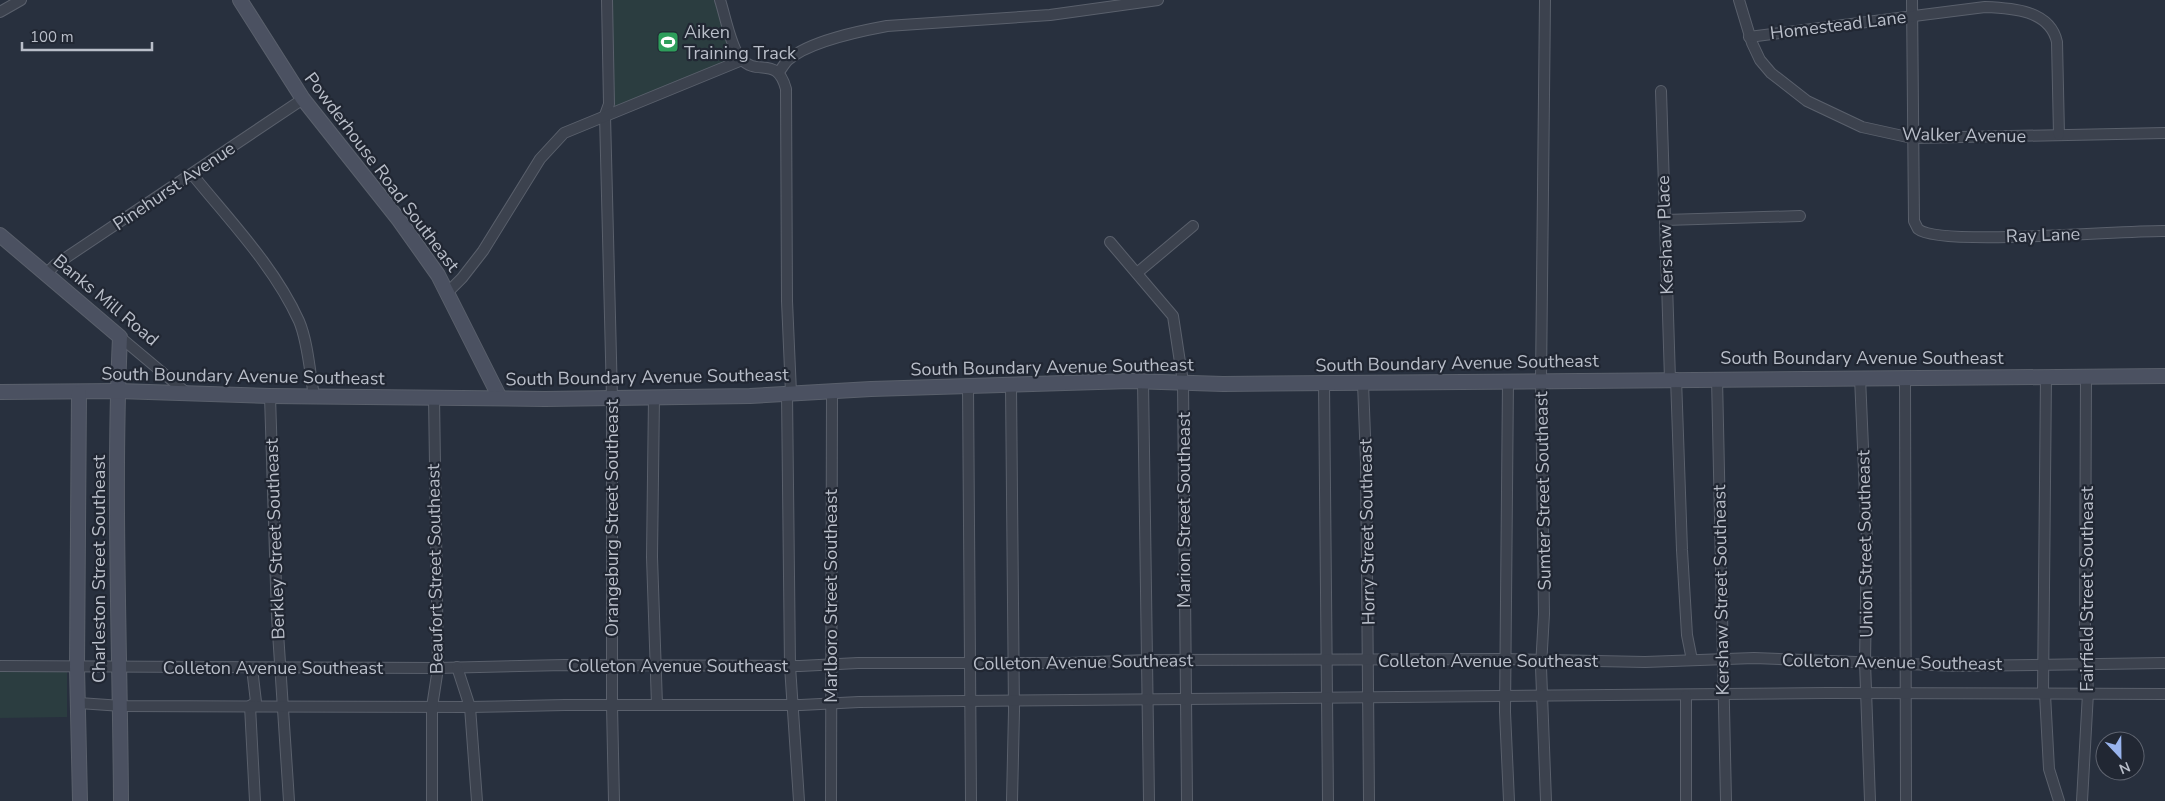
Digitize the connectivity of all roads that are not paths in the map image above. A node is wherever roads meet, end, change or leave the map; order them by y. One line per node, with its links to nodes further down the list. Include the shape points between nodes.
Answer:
1 (21, 0): 9 (street)
2 (240, 0): 15 (street, Powderhouse Road Southeast)
3 (607, 0): 16 (street, Orangeburg Street Southeast, via 609,104)
4 (720, 0): 12 (street)
5 (1158, 0): 13 (street, via 1050,15 887,26 841,36 809,48 788,59)
6 (1545, 0): 40 (street, Sumter Street Southeast)
7 (1739, 0): 11 (street, Walker Avenue)
8 (1912, 0): 10 (street)
9 (0, 12)
10 (1912, 15): 11 (street, Homestead Lane); 18 (street, Homestead Lane, via 1985,7 2011,8 2033,14 2050,24 2057,42); 19 (street)
11 (1749, 37): 19 (street, Walker Avenue, via 1760,60 1771,73 1807,101 1862,127)
12 (742, 60): 13 (street, via 749,65); 16 (street)
13 (779, 72): 51 (street, via 786,89)
14 (1661, 92): 22 (street, Kershaw Place)
15 (303, 99): 20 (street, Pinehurst Avenue); 29 (street, Powderhouse Road Southeast, via 417,244)
16 (605, 115): 29 (street, via 564,133 552,144 483,251); 57 (street, Orangeburg Street Southeast)
17 (2165, 133): 18 (street, Walker Avenue)
18 (2059, 135): 19 (street, Walker Avenue)
19 (1912, 138): 24 (street, Ray Lane, via 1914,220 1921,231 1937,236)
20 (192, 174): 28 (street, Pinehurst Avenue); 53 (street, via 273,274 287,297 300,323)
21 (1800, 216): 22 (street)
22 (1665, 220): 37 (street, Kershaw Place)
23 (1193, 226): 27 (street)
24 (2165, 231)
25 (0, 235): 28 (street, Banks Mill Road)
26 (1110, 242): 27 (street, Marion Street Southeast)
27 (1137, 273): 41 (street, Marion Street Southeast, via 1173,316)
28 (46, 274): 30 (street, Banks Mill Road)
29 (448, 292): 56 (street, Powderhouse Road Southeast)
30 (120, 336): 46 (street, Charleston Street Southeast); 50 (street, Banks Mill Road)
31 (2046, 376): 32 (street, South Boundary Avenue Southeast); 34 (street, South Boundary Avenue Southeast); 72 (street)
32 (2086, 376): 33 (street, South Boundary Avenue Southeast); 75 (street, Fairfield Street Southeast)
33 (2165, 376)
34 (1905, 377): 36 (street, South Boundary Avenue Southeast); 69 (street)
35 (1717, 378): 36 (street, South Boundary Avenue Southeast); 37 (street, South Boundary Avenue Southeast); 59 (street, Kershaw Street Southeast)
36 (1860, 378): 66 (street, Union Street Southeast, via 1867,541)
37 (1674, 379): 40 (street, South Boundary Avenue Southeast); 65 (street, Kershaw Street Southeast, via 1687,635)
38 (1143, 381): 41 (street, South Boundary Avenue Southeast); 44 (street, South Boundary Avenue Southeast); 60 (street, Marion Street Southeast)
39 (1508, 381): 40 (street, South Boundary Avenue Southeast); 43 (street, South Boundary Avenue Southeast); 58 (street, Sumter Street Southeast)
40 (1541, 381): 64 (street, Sumter Street Southeast)
41 (1183, 382): 42 (street, South Boundary Avenue Southeast); 61 (street, Marion Street Southeast)
42 (1324, 383): 43 (street, South Boundary Avenue Southeast); 62 (street)
43 (1363, 383): 63 (street, Horry Street Southeast)
44 (1011, 386): 45 (street, South Boundary Avenue Southeast); 68 (street)
45 (968, 387): 47 (street, South Boundary Avenue Southeast); 67 (street)
46 (118, 391): 49 (street, South Boundary Avenue Southeast); 50 (street, South Boundary Avenue Southeast); 79 (street, Charleston Street Southeast)
47 (832, 391): 51 (street, South Boundary Avenue Southeast); 71 (street, Marlboro Street Southeast)
48 (0, 392): 49 (street, South Boundary Avenue Southeast)
49 (79, 393): 78 (street, Charleston Street Southeast)
50 (188, 394): 52 (street, South Boundary Avenue Southeast)
51 (789, 394): 55 (street, South Boundary Avenue Southeast); 77 (street)
52 (270, 396): 53 (street, South Boundary Avenue Southeast); 80 (street, Berkley Street Southeast)
53 (314, 396): 54 (street, South Boundary Avenue Southeast)
54 (434, 397): 56 (street, South Boundary Avenue Southeast); 83 (street, Beaufort Street Southeast)
55 (654, 397): 57 (street, South Boundary Avenue Southeast); 74 (street, via 652,557)
56 (500, 398): 57 (street, South Boundary Avenue Southeast)
57 (612, 398): 73 (street, Orangeburg Street Southeast)
58 (1506, 659): 63 (street, Colleton Avenue Southeast); 64 (street, Colleton Avenue Southeast); 91 (street, Sumter Street Southeast)
59 (1722, 659): 65 (street, Colleton Avenue Southeast); 66 (street, Colleton Avenue Southeast); 86 (street, Kershaw Street Southeast)
60 (1148, 660): 61 (street, Colleton Avenue Southeast); 68 (street, Colleton Avenue Southeast); 94 (street, Marion Street Southeast)
61 (1184, 660): 62 (street, Colleton Avenue Southeast); 96 (street, Marion Street Southeast)
62 (1327, 660): 63 (street, Colleton Avenue Southeast); 95 (street)
63 (1367, 660): 93 (street, Horry Street Southeast)
64 (1542, 660): 65 (street, Colleton Avenue Southeast); 92 (street, Sumter Street Southeast)
65 (1692, 660)
66 (1866, 662): 69 (street, Colleton Avenue Southeast); 84 (street, Union Street Southeast)
67 (970, 663): 68 (street, Colleton Avenue Southeast); 71 (street, Colleton Avenue Southeast); 97 (street)
68 (1013, 663): 98 (street)
69 (1905, 663): 72 (street, Colleton Avenue Southeast, via 1959,666); 87 (street)
70 (2165, 663): 75 (street, Colleton Avenue Southeast)
71 (830, 664): 77 (street, Colleton Avenue Southeast); 100 (street, Marlboro Street Southeast)
72 (2043, 664): 75 (street, Colleton Avenue Southeast); 88 (street)
73 (612, 665): 74 (street, Colleton Avenue Southeast); 81 (street, Colleton Avenue Southeast); 102 (street, Orangeburg Street Southeast)
74 (657, 665): 77 (street, Colleton Avenue Southeast); 103 (street)
75 (2087, 665): 85 (street, Fairfield Street Southeast)
76 (0, 666): 78 (street, Colleton Avenue Southeast)
77 (790, 666): 104 (street)
78 (77, 667): 79 (street, Colleton Avenue Southeast); 99 (street, Charleston Street Southeast)
79 (118, 667): 82 (street, Colleton Avenue Southeast); 101 (street, Charleston Street Southeast)
80 (281, 667): 82 (street, Colleton Avenue Southeast); 83 (street, Colleton Avenue Southeast); 106 (street, Berkley Street Southeast)
81 (457, 667): 83 (street, Colleton Avenue Southeast); 108 (street, Beaufort Street Southeast)
82 (252, 668): 105 (street, via 256,702)
83 (438, 668): 107 (street, Beaufort Street Southeast)
84 (1866, 693): 86 (street, Colleton Avenue Southeast); 87 (street, Colleton Avenue Southeast); 128 (street, Union Street Southeast)
85 (2088, 693): 88 (street, Colleton Avenue Southeast); 89 (street, Colleton Avenue Southeast); 131 (street, Fairfield Street Southeast)
86 (1723, 694): 90 (street, Colleton Avenue Southeast); 127 (street, Kershaw Street Southeast)
87 (1906, 694): 88 (street, Colleton Avenue Southeast); 129 (street)
88 (2044, 694): 130 (street, via 2049,769)
89 (2165, 694)
90 (1686, 695): 92 (street, Colleton Avenue Southeast); 126 (street, Kershaw Street Southeast)
91 (1505, 696): 92 (street, Colleton Avenue Southeast); 93 (street, Colleton Avenue Southeast); 124 (street, Sumter Street Southeast)
92 (1543, 697): 125 (street, Sumter Street Southeast)
93 (1369, 698): 95 (street, Colleton Avenue Southeast); 123 (street, Horry Street Southeast)
94 (1148, 699): 96 (street, Colleton Avenue Southeast); 98 (street, Colleton Avenue Southeast); 120 (street, Marion Street Southeast)
95 (1328, 699): 96 (street, Colleton Avenue Southeast); 122 (street)
96 (1185, 700): 121 (street, Marion Street Southeast)
97 (970, 702): 98 (street, Colleton Avenue Southeast); 100 (street, Colleton Avenue Southeast); 118 (street)
98 (1014, 702): 119 (street)
99 (78, 703): 101 (street, Colleton Avenue Southeast); 109 (street, Charleston Street Southeast)
100 (830, 704): 104 (street, Colleton Avenue Southeast); 117 (street, Marlboro Street Southeast)
101 (119, 705): 105 (street, Colleton Avenue Southeast); 110 (street, Charleston Street Southeast)
102 (612, 705): 103 (street, Colleton Avenue Southeast); 108 (street, Colleton Avenue Southeast); 115 (street, Orangeburg Street Southeast)
103 (657, 705): 104 (street, Colleton Avenue Southeast)
104 (791, 705): 116 (street)
105 (250, 706): 106 (street, Colleton Avenue Southeast); 111 (street)
106 (284, 707): 107 (street, Colleton Avenue Southeast); 112 (street, Berkley Street Southeast)
107 (432, 707): 108 (street, Colleton Avenue Southeast); 113 (street, Beaufort Street Southeast)
108 (470, 707): 114 (street, Beaufort Street Southeast)
109 (80, 801)
110 (121, 801)
111 (255, 801)
112 (289, 801)
113 (432, 801)
114 (477, 801)
115 (614, 801)
116 (799, 801)
117 (831, 801)
118 (971, 801)
119 (1012, 801)
120 (1149, 801)
121 (1187, 801)
122 (1328, 801)
123 (1369, 801)
124 (1510, 801)
125 (1546, 801)
126 (1686, 801)
127 (1726, 801)
128 (1870, 801)
129 (1906, 801)
130 (2059, 801)
131 (2082, 801)

